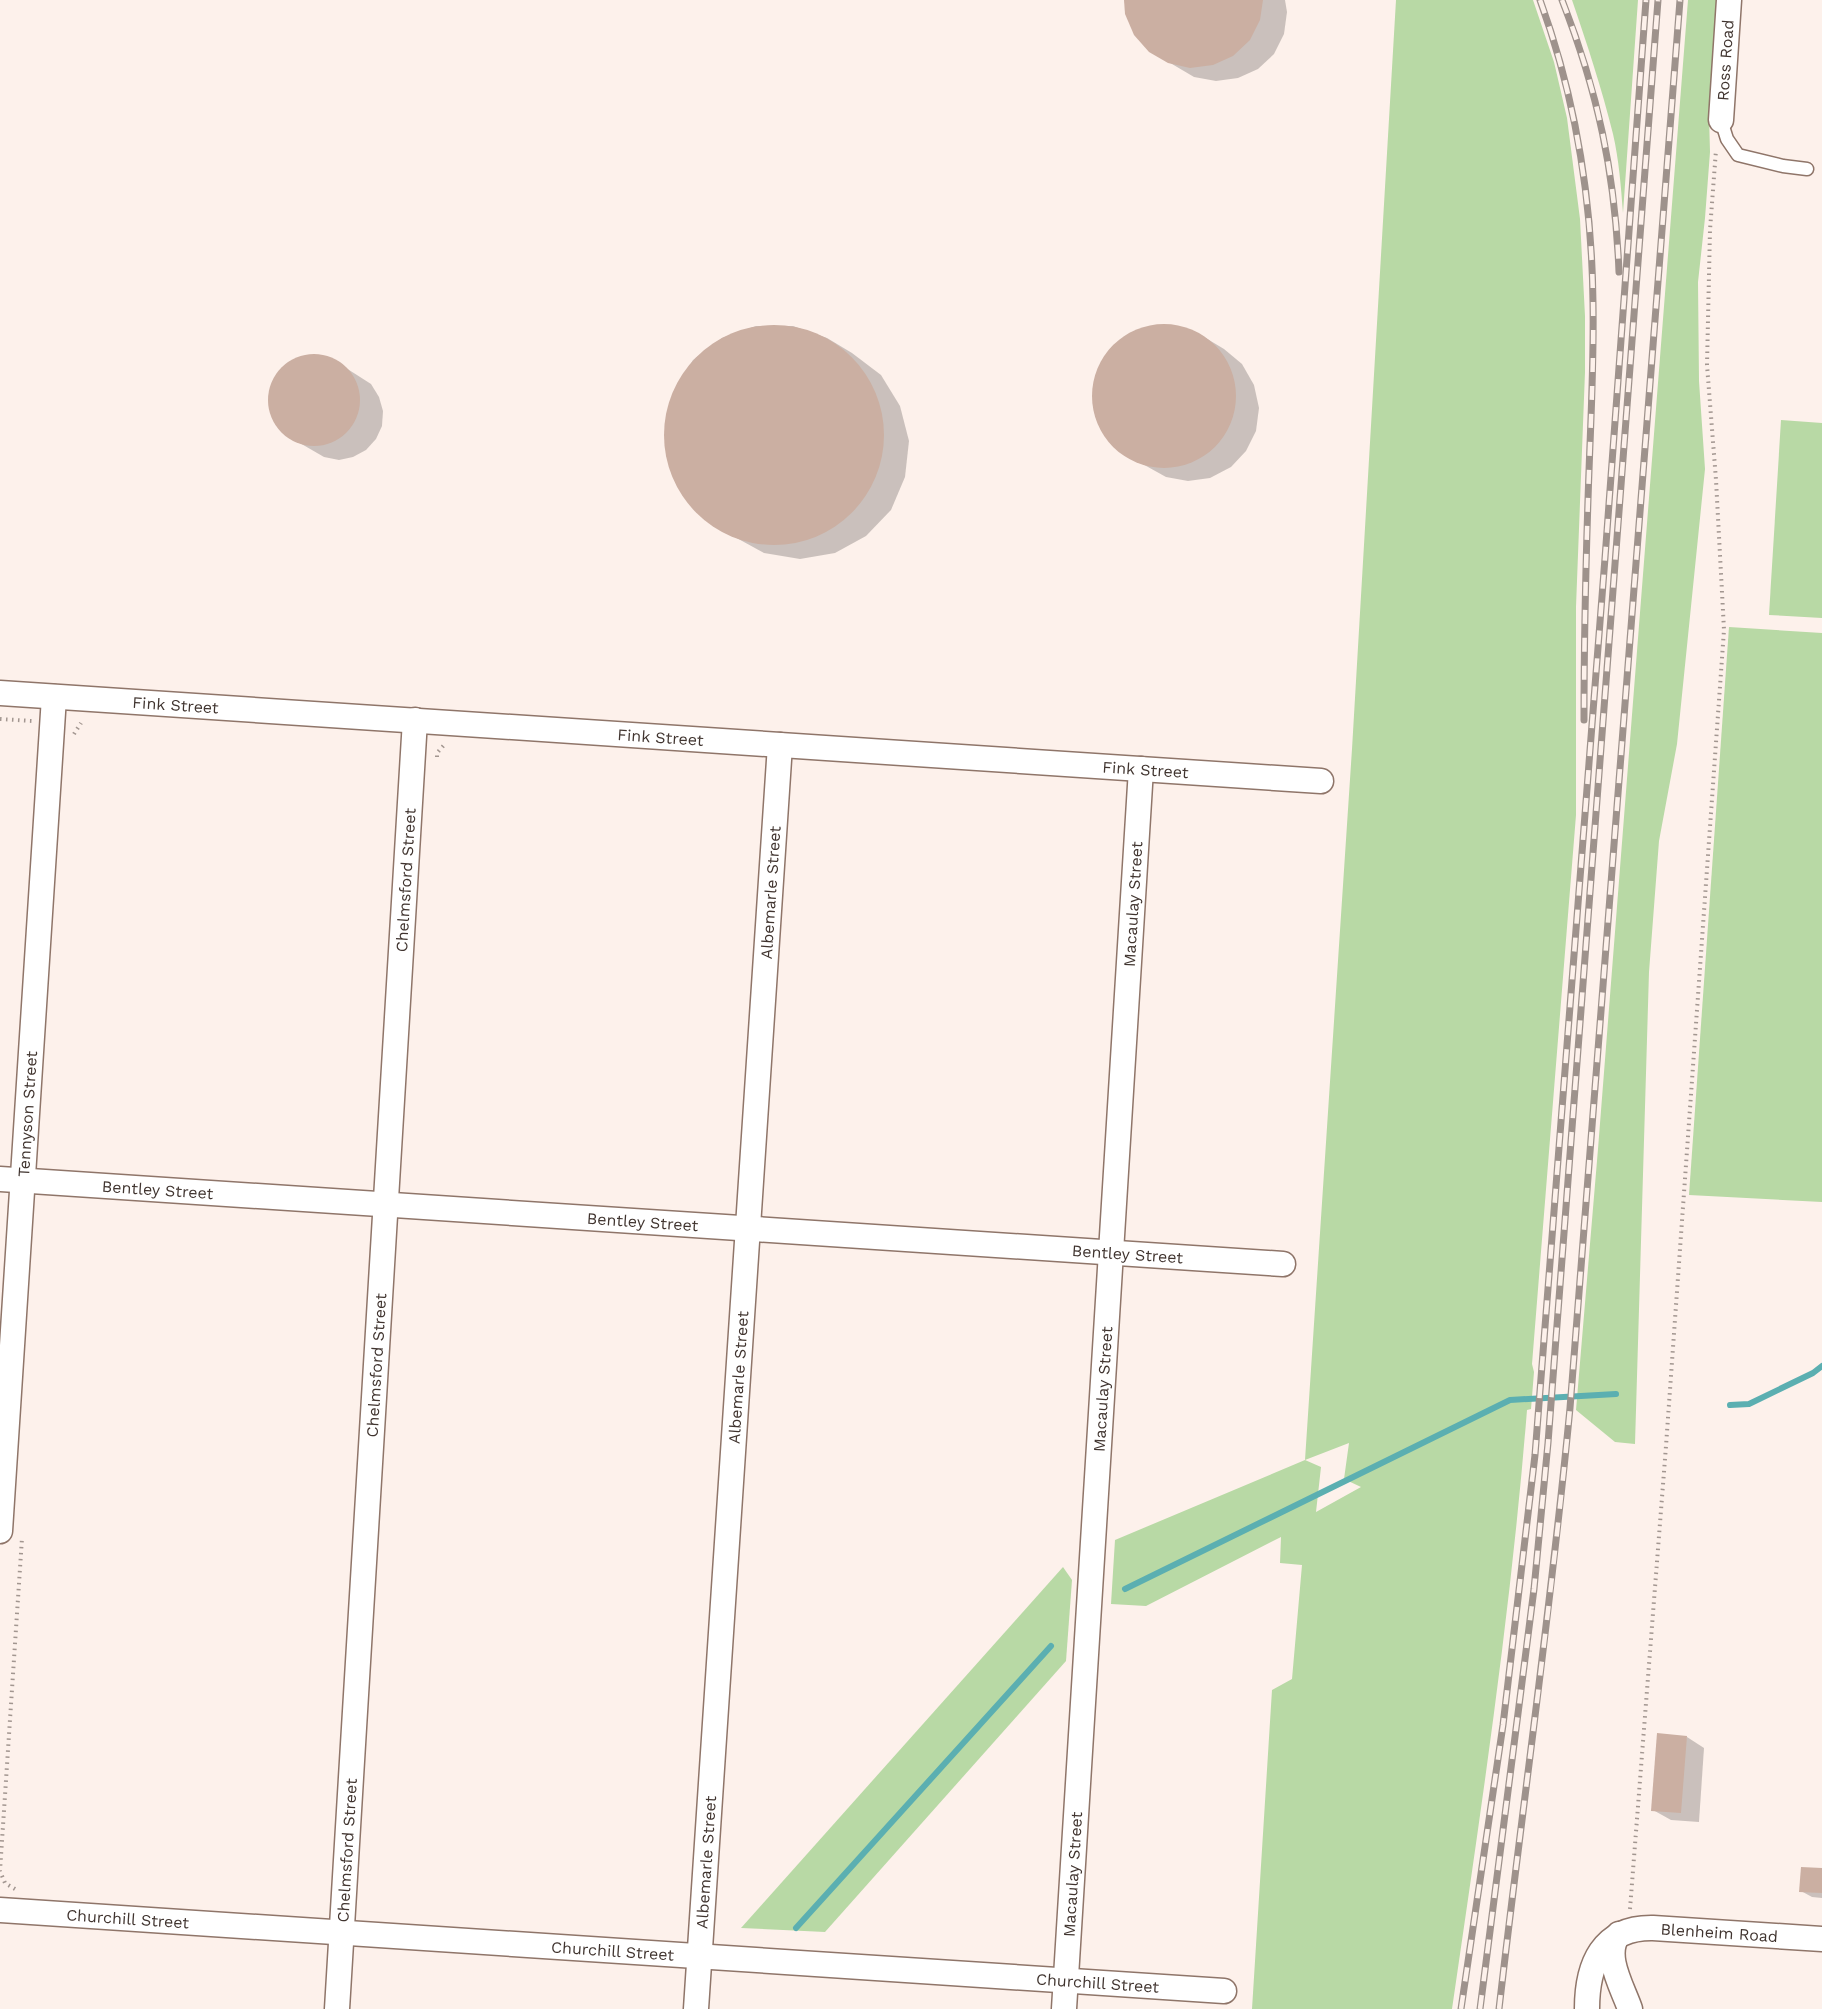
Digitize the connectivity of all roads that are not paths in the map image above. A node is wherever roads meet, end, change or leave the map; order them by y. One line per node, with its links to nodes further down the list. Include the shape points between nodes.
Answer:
1 (1729, 0): 2 (street, Ross Road)
2 (1721, 120): 3 (lane, via 1738,155)
3 (1807, 169)
4 (0, 693): 5 (street, Fink Street)
5 (54, 697): 6 (street, Fink Street); 10 (street, Tennyson Street)
6 (414, 729): 7 (street, Fink Street); 11 (street, Chelmsford Street)
7 (780, 745): 8 (street, Fink Street); 12 (street, Albemarle Street)
8 (1141, 769): 9 (street, Fink Street); 13 (street, Macaulay Street)
9 (1321, 781)
10 (11, 1180): 11 (street, Bentley Street); 15 (street, Tennyson Street)
11 (386, 1204): 12 (street, Bentley Street); 18 (street, Chelmsford Street)
12 (748, 1229): 13 (street, Bentley Street); 20 (street, Albemarle Street)
13 (1110, 1252): 14 (street, Bentley Street); 21 (street, Macaulay Street)
14 (1283, 1264)
15 (11, 1532)
16 (0, 1910): 18 (street, Churchill Street)
17 (1624, 1932): 19 (street, Blenheim Road, via 1653,1928); 26 (street, via 1606,1945 1595,1960); 27 (street, via 1613,1943 1613,1955)
18 (342, 1934): 20 (street, Churchill Street); 23 (street, Chelmsford Street)
19 (1822, 1939)
20 (700, 1957): 21 (street, Churchill Street); 24 (street, Albemarle Street)
21 (1066, 1981): 22 (street, Churchill Street); 25 (street, Macaulay Street)
22 (1224, 1991)
23 (337, 2009)
24 (696, 2009)
25 (1064, 2009)
26 (1587, 2009)
27 (1630, 2009)

